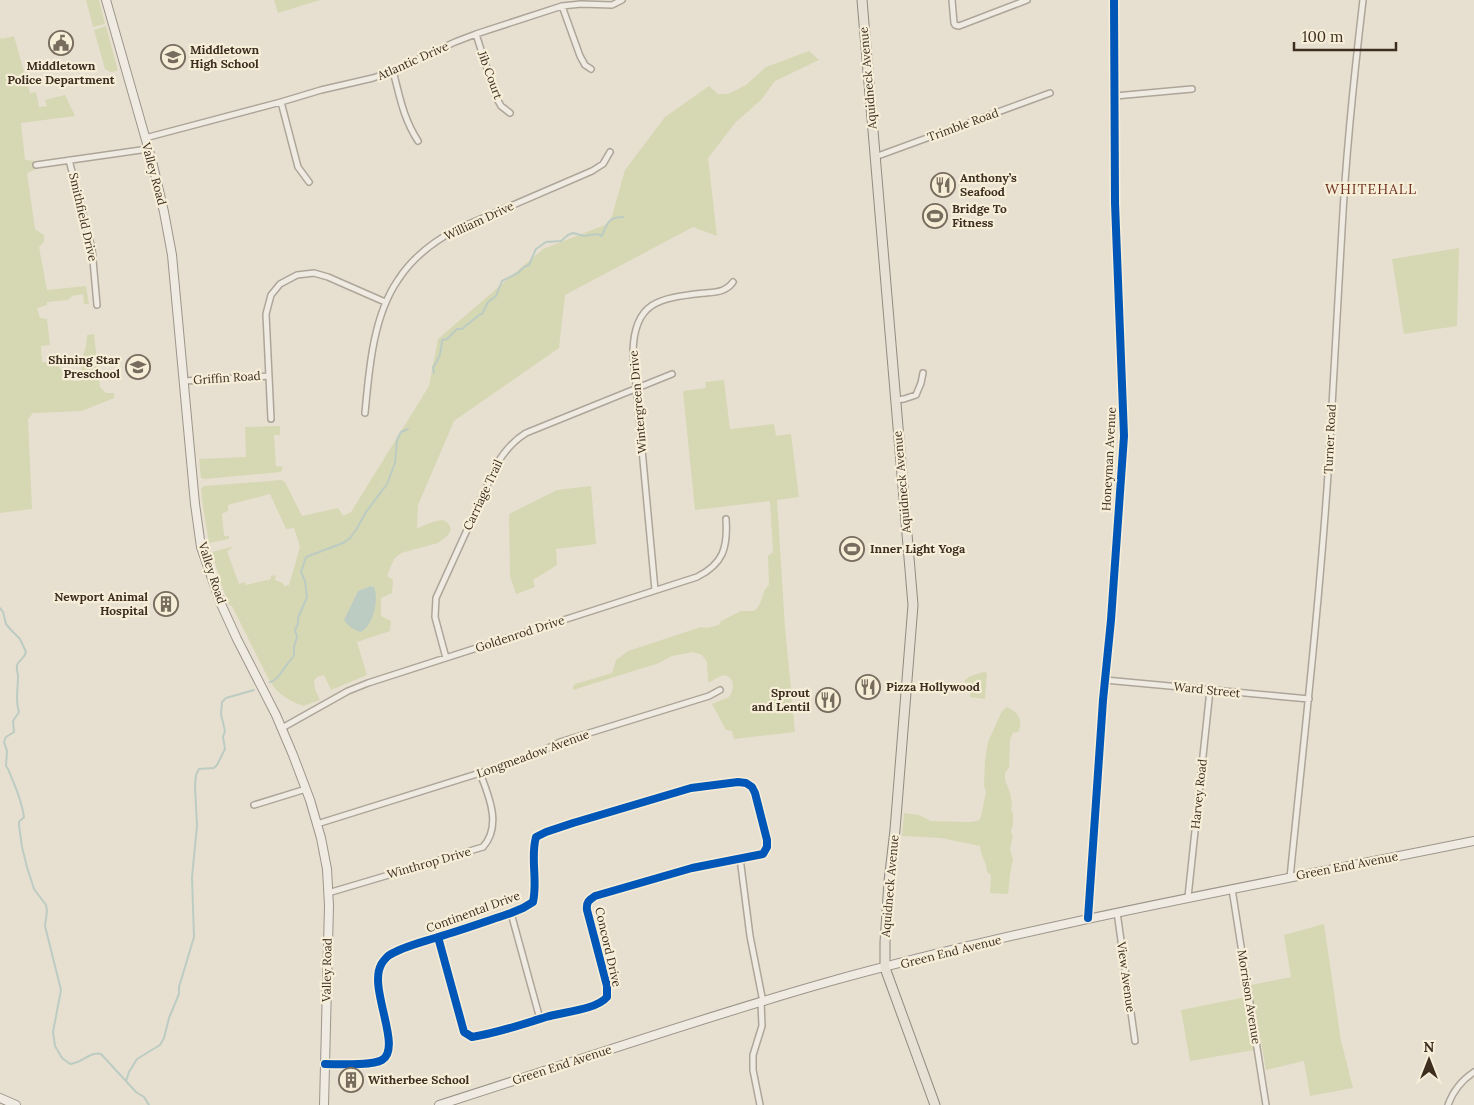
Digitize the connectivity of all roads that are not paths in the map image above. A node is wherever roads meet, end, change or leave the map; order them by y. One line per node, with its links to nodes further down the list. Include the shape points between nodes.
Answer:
1 (106, 0): 17 (main road, Valley Road)
2 (622, 0): 8 (street, Atlantic Drive, via 612,5)
3 (862, 0): 21 (main road, Aquidneck Avenue)
4 (952, 0): 5 (street, via 955,25)
5 (1027, 0)
6 (1114, 0): 14 (street, Honeyman Avenue)
7 (1363, 0): 42 (street, Turner Road, via 1343,210 1328,476)
8 (562, 6): 9 (street, Atlantic Drive); 10 (street, via 580,56)
9 (476, 34): 11 (street, Atlantic Drive); 16 (street, Jib Court, via 496,97)
10 (591, 69)
11 (393, 71): 15 (street, Atlantic Drive); 18 (street, via 405,117)
12 (1192, 89): 14 (street)
13 (1050, 93): 21 (street, Trimble Road)
14 (1115, 96): 39 (street, Honeyman Avenue, via 1115,203 1124,436)
15 (281, 102): 17 (street, Atlantic Drive); 24 (street, via 298,167)
16 (510, 112)
17 (145, 138): 19 (main road, Valley Road)
18 (418, 141)
19 (148, 149): 22 (street); 31 (main road, Valley Road, via 172,255)
20 (610, 152): 26 (street, William Drive, via 603,164 592,171 440,238 403,272)
21 (875, 157): 33 (main road, Aquidneck Avenue)
22 (69, 160): 23 (street); 27 (street, Smithfield Drive, via 92,249)
23 (36, 165)
24 (309, 182)
25 (733, 282): 32 (street, Wintergreen Drive, via 725,290 670,298 649,308 635,327 633,338)
26 (386, 302): 30 (street, via 321,275 297,275 280,284 271,295 266,322); 34 (street, William Drive, via 376,335)
27 (97, 304)
28 (923, 373): 33 (street, via 916,395)
29 (672, 374): 32 (street, Carriage Trail)
30 (269, 376): 31 (street, Griffin Road); 35 (street)
31 (184, 381): 43 (main road, Valley Road, via 201,547 221,604)
32 (636, 388): 37 (street, Wintergreen Drive); 38 (street, Carriage Trail, via 526,433 502,454 436,598 435,617)
33 (895, 400): 59 (main road, Aquidneck Avenue, via 913,605 889,881)
34 (365, 413)
35 (271, 419)
36 (726, 519): 37 (street, Goldenrod Drive, via 726,546 711,569 697,577)
37 (655, 590): 38 (street, Goldenrod Drive)
38 (446, 658): 43 (street, Goldenrod Drive, via 361,686)
39 (1105, 680): 41 (street, Ward Street); 57 (street, Honeyman Avenue)
40 (720, 690): 44 (street, Longmeadow Avenue, via 560,742 534,756)
41 (1210, 690): 42 (street, Ward Street); 54 (street, Harvey Road)
42 (1309, 700): 51 (street, Turner Road)
43 (282, 728): 45 (main road, Valley Road)
44 (480, 773): 47 (street, Longmeadow Avenue); 53 (street, Winthrop Drive, via 493,821 489,840 483,847)
45 (306, 789): 46 (street); 47 (main road, Valley Road)
46 (254, 805)
47 (317, 824): 53 (main road, Valley Road, via 327,869)
48 (1474, 837): 49 (street)
49 (1474, 841): 51 (main road, Green End Avenue)
50 (740, 858): 56 (street, Continental Drive, via 763,854 767,847 752,786 738,782 684,790 536,837 533,847 536,890 533,902); 60 (street); 61 (street, Concord Drive, via 692,868 591,899 587,910 607,997 591,1006)
51 (1290, 878): 52 (main road, Green End Avenue)
52 (1232, 889): 54 (main road, Green End Avenue); 71 (street, Morrison Avenue)
53 (328, 893): 63 (main road, Valley Road)
54 (1188, 897): 55 (main road, Green End Avenue)
55 (1117, 912): 57 (main road, Green End Avenue); 62 (street, View Avenue)
56 (511, 913): 58 (street, Continental Drive); 61 (street)
57 (1088, 918): 59 (main road, Green End Avenue)
58 (438, 937): 61 (street, Concord Drive, via 464,1032 472,1037 487,1035); 63 (street, Continental Drive, via 387,956 380,965 377,984 389,1037 386,1057 372,1064)
59 (885, 968): 60 (main road, Green End Avenue); 70 (main road, Aquidneck Avenue)
60 (762, 1002): 68 (main road, Green End Avenue); 69 (street, via 762,1026 753,1055)
61 (540, 1019)
62 (1135, 1041)
63 (325, 1064): 67 (main road, Valley Road)
64 (1474, 1072): 72 (street, via 1457,1088)
65 (0, 1098): 66 (main road)
66 (16, 1105)
67 (324, 1105)
68 (439, 1105)
69 (760, 1105)
70 (935, 1105)
71 (1266, 1105)
72 (1448, 1105)

